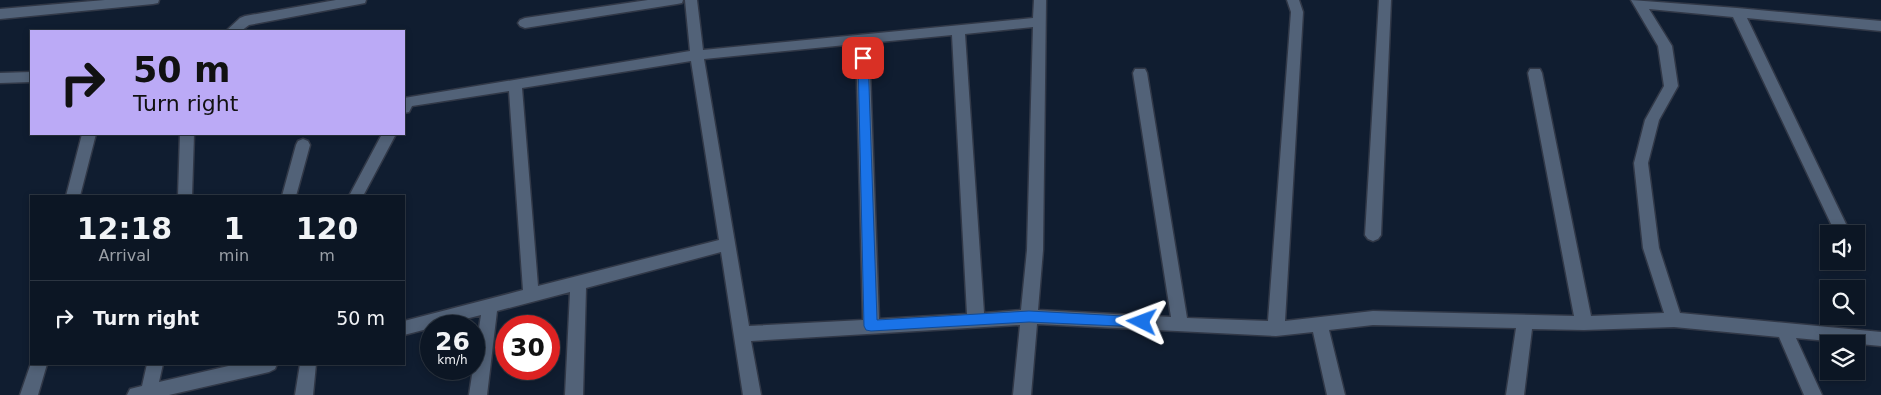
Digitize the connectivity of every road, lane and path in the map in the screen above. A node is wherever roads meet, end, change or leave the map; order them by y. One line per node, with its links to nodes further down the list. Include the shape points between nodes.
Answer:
1 (153, 0): 10 (street)
2 (360, 0): 14 (street, via 246,21)
3 (677, 0): 12 (street)
4 (691, 0): 17 (street)
5 (1040, 0): 11 (street)
6 (1293, 0): 47 (street, via 1297,12)
7 (1385, 0): 33 (street)
8 (1638, 2): 9 (street); 40 (street, via 1665,46 1671,86 1652,120 1641,163 1651,248)
9 (1737, 12): 13 (street); 32 (street)
10 (0, 14)
11 (1040, 22): 15 (street); 38 (street, via 1035,250)
12 (525, 23)
13 (1881, 26)
14 (234, 30)
15 (958, 30): 16 (street); 39 (street)
16 (862, 39): 17 (street); 45 (street)
17 (697, 55): 22 (street); 34 (street)
18 (1140, 73): 43 (street)
19 (1535, 73): 42 (street)
20 (30, 77): 21 (street)
21 (0, 78)
22 (515, 84): 23 (street, via 407,102); 36 (street)
23 (405, 106)
24 (89, 135): 28 (street)
25 (187, 135): 29 (street)
26 (388, 135): 31 (street)
27 (303, 146): 30 (street)
28 (73, 195)
29 (185, 195)
30 (289, 195)
31 (357, 195)
32 (1838, 224)
33 (1373, 235)
34 (728, 244): 35 (street); 49 (street)
35 (578, 282): 36 (street); 60 (street)
36 (531, 294): 37 (street)
37 (490, 305): 46 (street); 59 (street)
38 (1029, 317): 39 (street); 43 (street); 62 (street)
39 (976, 320): 45 (street)
40 (1674, 320): 42 (street); 48 (street)
41 (1525, 321): 42 (street); 44 (street, via 1374,318); 64 (street)
42 (1584, 323)
43 (1180, 324): 47 (street)
44 (1319, 324): 47 (street); 63 (street)
45 (871, 326): 49 (street)
46 (405, 328)
47 (1276, 328)
48 (1784, 330): 50 (street); 65 (street)
49 (743, 334): 61 (street)
50 (1881, 339)
51 (39, 365): 57 (street)
52 (155, 365): 56 (street)
53 (260, 365): 55 (street)
54 (308, 365): 58 (street)
55 (241, 367): 56 (street)
56 (144, 394)
57 (28, 395)
58 (304, 395)
59 (478, 395)
60 (574, 395)
61 (752, 395)
62 (1022, 395)
63 (1336, 395)
64 (1514, 395)
65 (1813, 395)

